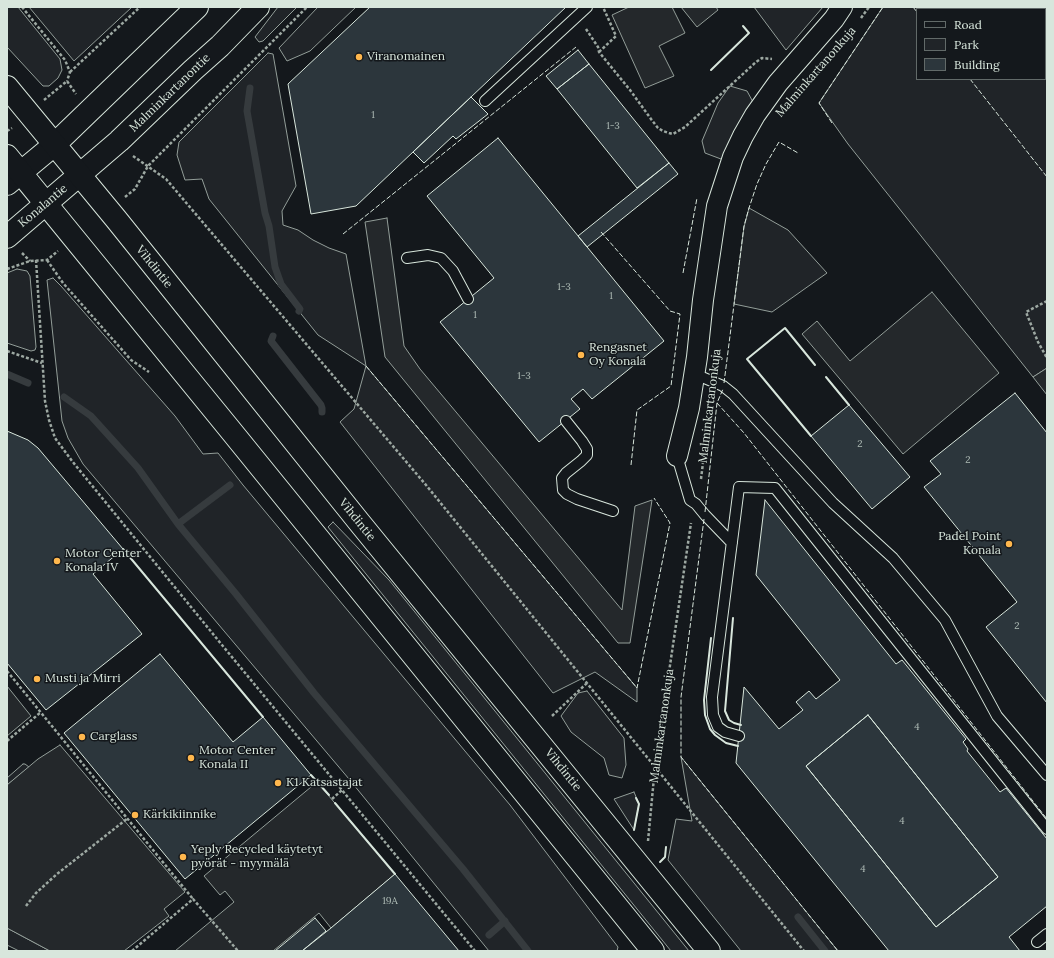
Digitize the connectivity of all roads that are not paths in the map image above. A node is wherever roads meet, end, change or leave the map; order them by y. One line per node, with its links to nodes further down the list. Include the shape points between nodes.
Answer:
1 (197, 7): 7 (main road)
2 (258, 7): 9 (main road, Malminkartanontie, via 220,46)
3 (842, 7): 15 (street, Malminkartanonkuja, via 778,83 755,115 733,157 723,183 712,233)
4 (583, 10): 6 (lane)
5 (7, 87): 7 (main road, Vihdintie)
6 (485, 101)
7 (54, 145): 9 (main road, Vihdintie); 10 (main road)
8 (7, 156): 10 (main road)
9 (80, 176): 11 (main road, Konalantie); 26 (main road, Vihdintie)
10 (14, 178): 11 (main road)
11 (46, 203): 12 (main road, Konalantie); 25 (main road)
12 (7, 237)
13 (407, 258): 14 (lane, via 428,255 441,258 453,271)
14 (468, 299)
15 (695, 374): 17 (street, Malminkartanonkuja); 21 (lane, via 723,386 733,394 833,503 893,558 945,620 997,716)
16 (566, 421): 18 (lane, via 587,449 587,455 562,478 563,490 577,499)
17 (677, 456): 19 (lane, via 690,500)
18 (613, 511)
19 (732, 543): 20 (lane, via 712,697 713,714 718,727); 22 (lane, via 739,486 775,488)
20 (739, 736)
21 (1047, 775)
22 (1047, 829)
23 (1047, 934): 24 (lane)
24 (1036, 942)
25 (653, 951)
26 (709, 951)

